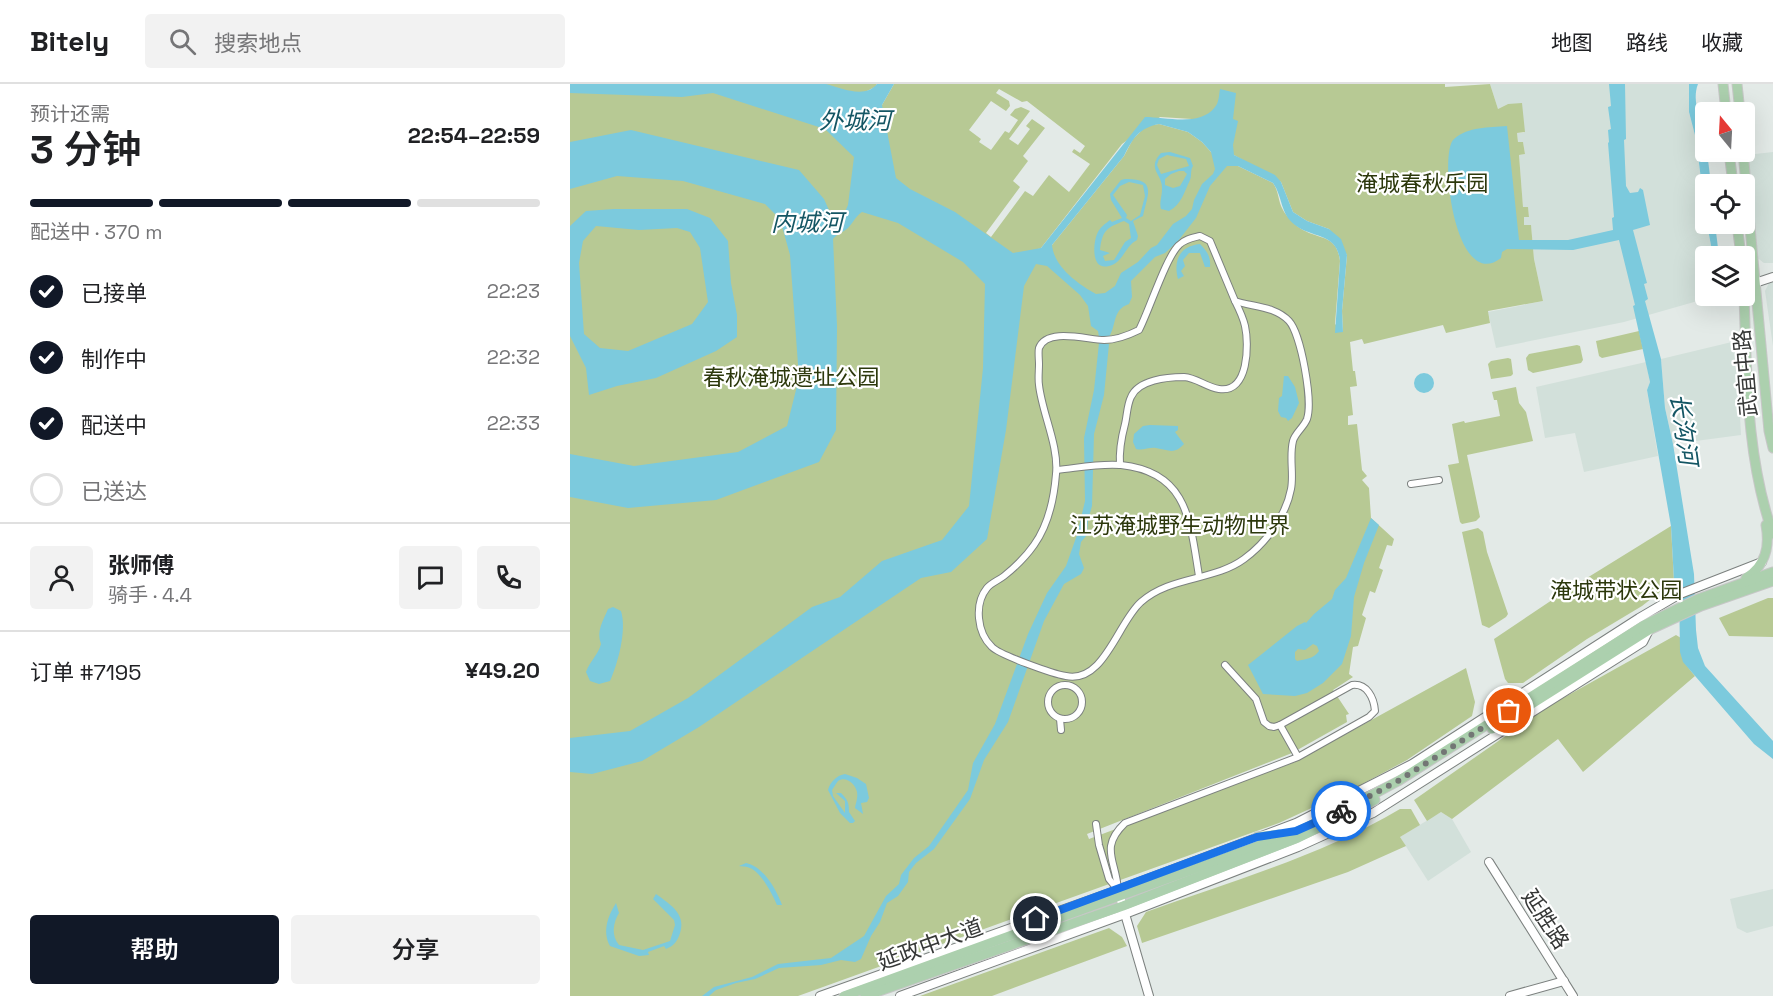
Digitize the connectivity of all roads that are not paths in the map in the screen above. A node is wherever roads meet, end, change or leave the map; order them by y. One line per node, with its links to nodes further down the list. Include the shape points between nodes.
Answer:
1 (1723, 84): 3 (main road)
2 (1737, 84): 4 (main road)
3 (1725, 102)
4 (1739, 102)
5 (1744, 162): 6 (main road, 武宜中路)
6 (1752, 246)
7 (1773, 277): 8 (street)
8 (1755, 283): 11 (main road, 武宜中路)
9 (1235, 301): 12 (street, via 1245,328 1247,354 1242,376 1228,388 1219,389 1183,377 1137,388 1131,397 1119,450); 13 (street, via 1210,241 1200,236 1177,246 1139,330 1124,338 1046,339 1039,348 1038,384); 20 (street, via 1279,312 1292,324 1310,403 1306,420 1293,440 1291,490 1280,519 1264,541 1242,560)
10 (1745, 306): 16 (main road, 武宜中路, via 1752,440)
11 (1773, 448)
12 (1120, 465): 13 (street); 20 (street, via 1148,470 1173,487 1185,509)
13 (1057, 470): 26 (street, via 1052,510 1034,545 987,588 978,607 980,628 992,647)
14 (1439, 480): 15 (street)
15 (1411, 484)
16 (1763, 505): 17 (main road, 武宜中路); 18 (main road, via 1768,549)
17 (1773, 534)
18 (1762, 562): 22 (main road); 34 (street, via 1680,594 1412,764 1307,818)
19 (1773, 572): 22 (main road, 延政中大道)
20 (1199, 576): 26 (street, via 1143,599 1100,663 1090,672)
21 (1773, 581): 23 (main road, 延政中大道)
22 (1736, 585): 23 (main road, 延政中大道)
23 (1700, 603): 24 (main road, 延政中大道)
24 (1647, 627): 33 (main road, 延政中大道, via 1398,781); 36 (main road, 延政中大道, via 1351,814 1298,838)
25 (1225, 665): 29 (street, via 1256,699 1264,722 1274,727)
26 (1067, 677): 27 (street)
27 (1066, 686): 28 (street, via 1053,690 1048,700 1050,711); 28 (street, via 1079,692 1081,708 1069,719)
28 (1060, 718): 30 (street)
29 (1280, 725): 31 (street); 31 (street, via 1352,685 1366,688 1374,702 1369,717)
30 (1061, 730)
31 (1298, 757): 36 (street, via 1125,823 1114,833 1110,848)
32 (1096, 824): 36 (street, via 1109,879)
33 (1296, 831): 34 (main road); 36 (main road, 延政中大道)
34 (1257, 837): 36 (street)
35 (1489, 862): 37 (street, 延胜路)
36 (1121, 902): 38 (street); 39 (main road, 延政中大道); 40 (main road, 延政中大道); 41 (street); 42 (street)
37 (1564, 981): 43 (street); 44 (street, 延胜路)
38 (823, 996)
39 (844, 996)
40 (865, 996)
41 (900, 996)
42 (1149, 996)
43 (1510, 996)
44 (1573, 996)

